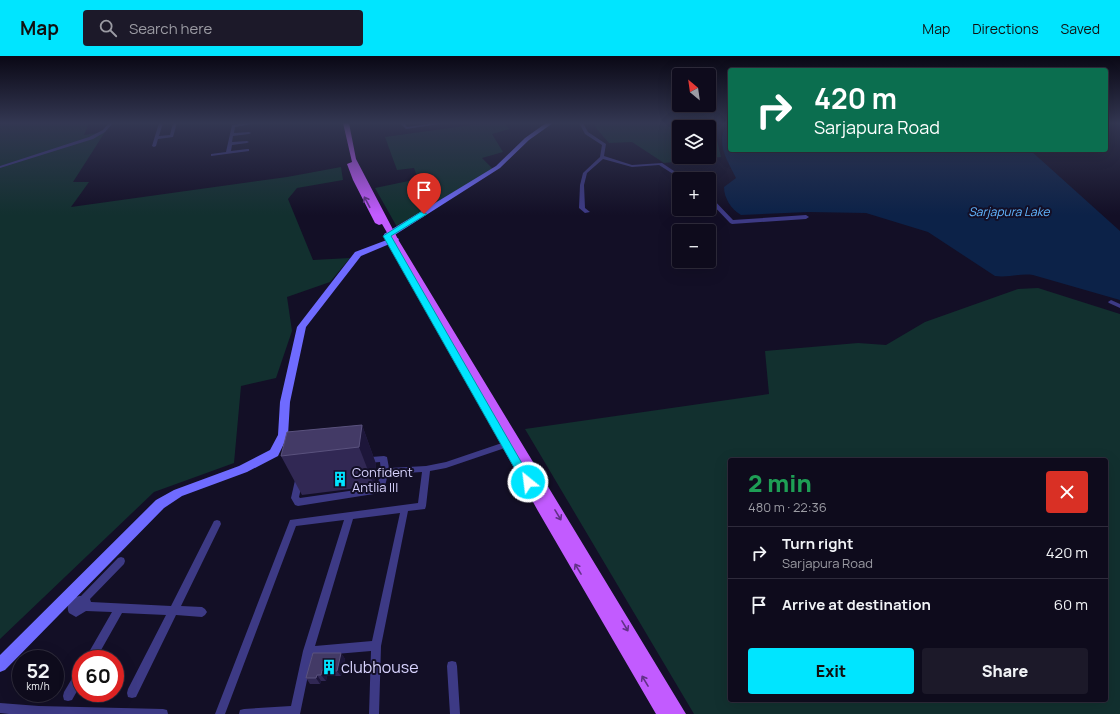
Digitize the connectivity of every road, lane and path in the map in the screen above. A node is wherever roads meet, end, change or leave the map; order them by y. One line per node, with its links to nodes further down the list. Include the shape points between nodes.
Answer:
1 (42, 154): 9 (street)
2 (223, 154): 7 (street)
3 (347, 154): 14 (main road, one-way to 3, via 356,180)
4 (352, 154): 14 (main road)
5 (512, 154): 14 (street, via 498,167)
6 (603, 154): 8 (street)
7 (213, 155)
8 (602, 157): 10 (street, via 632,166 660,164); 12 (street, via 585,173 582,208)
9 (0, 167)
10 (673, 172)
11 (716, 205): 13 (street, via 732,222)
12 (587, 212)
13 (806, 217)
14 (391, 238): 17 (main road); 24 (street, via 358,254 302,327 285,402 283,435 274,452 242,469 178,493 160,504)
15 (1111, 302): 16 (street)
16 (1120, 306)
17 (510, 443): 18 (street, via 446,465); 46 (main road, one-way to 17, via 554,527); 47 (main road, one-way to 47)
18 (426, 469): 19 (street); 20 (street, via 422,506)
19 (385, 471): 19 (street, via 380,490 375,492 298,502 295,498 301,469 306,465 384,459)
20 (405, 508): 21 (street); 29 (street)
21 (350, 515): 31 (street); 42 (street, via 292,523)
22 (217, 524): 27 (street)
23 (121, 560): 25 (street)
24 (68, 603): 25 (street, via 76,612); 32 (street)
25 (85, 603): 26 (street)
26 (120, 607): 27 (street); 30 (street)
27 (174, 610): 28 (street); 35 (street)
28 (202, 612)
29 (376, 646): 31 (street); 44 (street)
30 (95, 650)
31 (308, 651): 40 (street)
32 (0, 665)
33 (452, 666): 45 (street)
34 (72, 689): 36 (street)
35 (132, 693)
36 (68, 696)
37 (0, 708): 38 (street)
38 (38, 713): 39 (street)
39 (100, 713): 41 (street)
40 (295, 713): 43 (street)
41 (163, 714)
42 (220, 714)
43 (244, 714)
44 (374, 714)
45 (455, 714)
46 (665, 714)
47 (678, 714)

